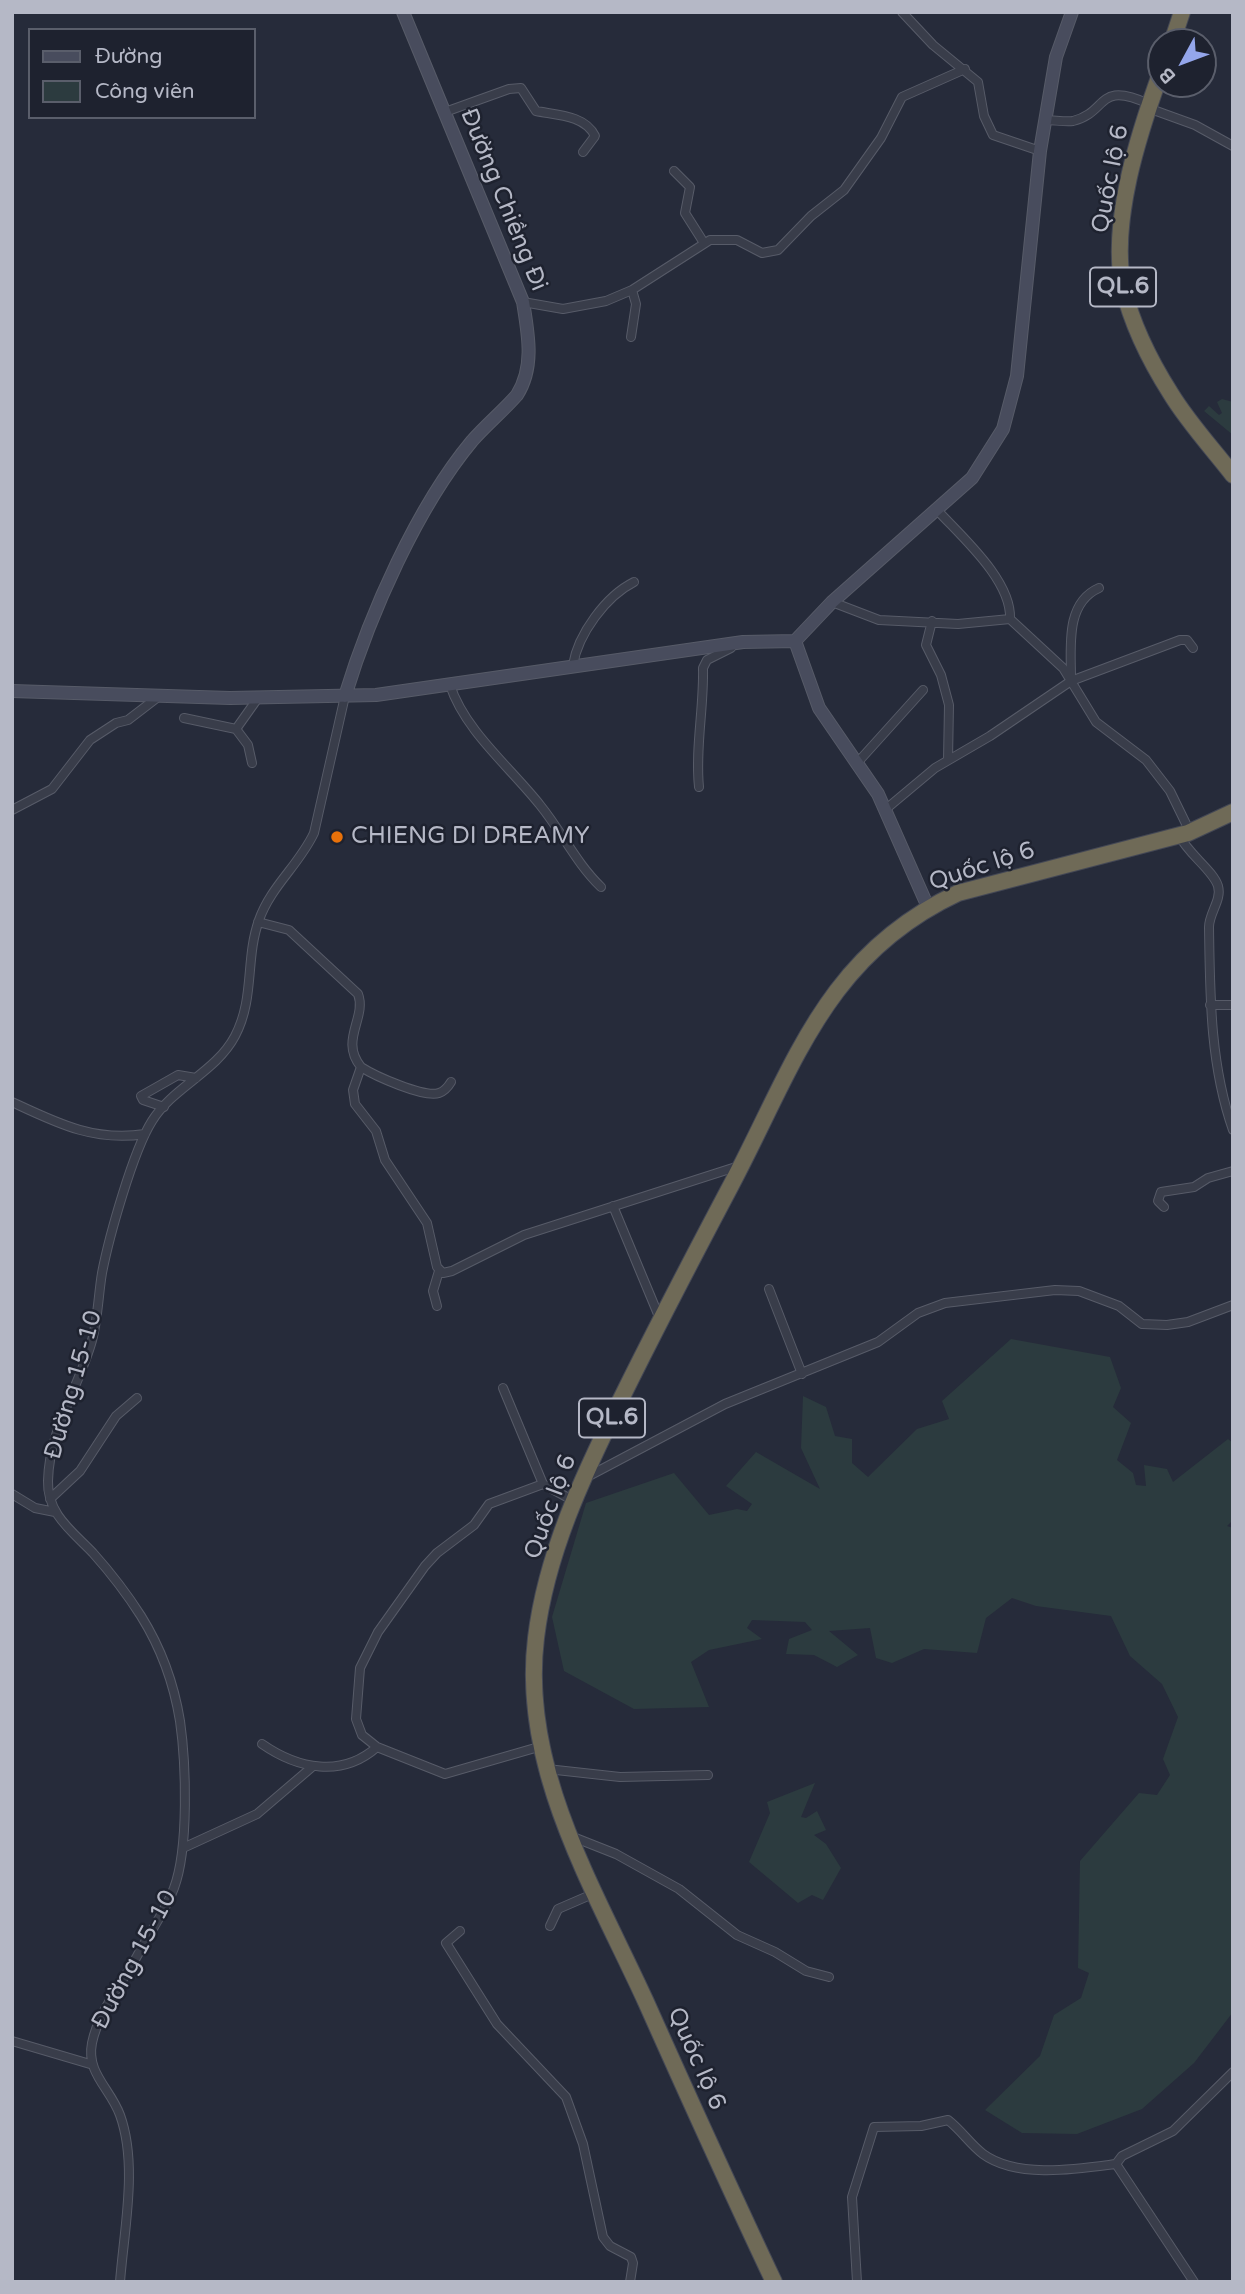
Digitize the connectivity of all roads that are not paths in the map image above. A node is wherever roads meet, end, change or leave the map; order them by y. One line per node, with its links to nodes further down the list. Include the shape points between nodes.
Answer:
1 (403, 12): 7 (street, Đường Chiềng Đi)
2 (902, 12): 4 (street, via 933,46)
3 (1072, 12): 8 (street, via 1056,57)
4 (965, 69): 10 (street, via 978,82 993,135); 13 (street, via 902,97 851,182 778,250 762,253 730,239)
5 (1152, 98): 6 (highway, Quốc lộ 6 / QL.6)
6 (1149, 106): 8 (street, via 1130,96 1115,95 1072,121); 9 (street); 17 (highway, Quốc lộ 6 / QL.6, via 1122,223 1123,286 1146,351 1172,396)
7 (445, 112): 11 (street, via 521,88 536,111 567,116 592,130 595,136); 15 (street, Đường Chiềng Đi)
8 (1045, 120): 10 (street)
9 (1233, 146)
10 (1040, 151): 18 (street, via 1010,412 984,463)
11 (583, 152)
12 (674, 171): 13 (street, via 690,187 685,213)
13 (704, 243): 14 (street)
14 (632, 290): 15 (street, via 572,309); 16 (street, via 636,304)
15 (523, 302): 33 (street, Đường Chiềng Đi, via 529,350 523,386 472,441 425,514 379,602)
16 (631, 337)
17 (1233, 475)
18 (938, 511): 21 (street); 22 (street, via 992,570 1010,608)
19 (634, 582): 27 (street, via 600,609)
20 (1098, 588): 28 (street, via 1083,599 1073,623)
21 (831, 602): 23 (street, via 873,619); 24 (street)
22 (1010, 619): 23 (street, via 958,624); 28 (street)
23 (932, 621): 37 (street, via 926,645 949,705)
24 (795, 641): 25 (street); 38 (street, via 819,708)
25 (743, 642): 27 (street); 40 (street, via 711,657 703,668 696,761)
26 (1193, 648): 28 (street, via 1187,640 1180,640)
27 (573, 665): 29 (street)
28 (1071, 681): 37 (street); 44 (street, via 1096,722 1146,760 1170,791)
29 (450, 685): 33 (street); 45 (street, via 464,715 541,806 575,858)
30 (923, 690): 38 (street)
31 (12, 691): 32 (street)
32 (158, 696): 34 (street); 42 (street, via 90,740 52,789)
33 (345, 696): 34 (street); 47 (street, Đường 15-10, via 314,833 272,891)
34 (258, 698): 36 (street)
35 (184, 718): 36 (street)
36 (236, 729): 39 (street, via 248,745)
37 (948, 760): 41 (street)
38 (858, 761): 41 (street)
39 (252, 763)
40 (699, 788)
41 (886, 809): 46 (street)
42 (12, 810)
43 (1233, 812): 44 (highway, Quốc lộ 6 / QL.6)
44 (1184, 834): 46 (highway, Quốc lộ 6 / QL.6, via 984,885); 48 (street, via 1191,855 1219,889 1209,925)
45 (601, 887)
46 (928, 907): 57 (highway, Quốc lộ 6 / QL.6, via 872,950 829,999 802,1041)
47 (258, 922): 50 (street, via 289,930 358,994 352,1041); 51 (street, Đường 15-10, via 250,950 250,994 244,1016 225,1051)
48 (1210, 1005): 49 (street); 55 (street, via 1220,1079)
49 (1233, 1005)
50 (361, 1067): 52 (street, via 433,1094 444,1091); 61 (street, via 352,1099 376,1131 385,1160 427,1223)
51 (196, 1078): 54 (street, Đường 15-10); 54 (street, via 178,1075 141,1096)
52 (451, 1082)
53 (13, 1103): 56 (street, via 103,1136)
54 (164, 1107): 56 (street, Đường 15-10)
55 (1233, 1130)
56 (145, 1135): 72 (street, Đường 15-10, via 107,1251 92,1343 55,1438 48,1476)
57 (742, 1165): 59 (street); 65 (highway, Quốc lộ 6 / QL.6)
58 (1233, 1171): 60 (street, via 1208,1178 1194,1188 1161,1192 1158,1201)
59 (613, 1206): 61 (street, via 524,1234 452,1271); 65 (street)
60 (1164, 1207)
61 (439, 1270): 64 (street, via 432,1291)
62 (769, 1289): 66 (street)
63 (1233, 1305): 66 (street, via 1167,1325 1142,1324 1119,1306 1079,1291 945,1303 918,1313 878,1342)
64 (437, 1306)
65 (660, 1319): 69 (highway, Quốc lộ 6 / QL.6)
66 (802, 1374): 69 (street, via 725,1404)
67 (503, 1388): 70 (street)
68 (137, 1398): 72 (street, via 117,1416 79,1471)
69 (581, 1480): 73 (highway, Quốc lộ 6 / QL.6)
70 (543, 1483): 73 (street); 77 (street, via 489,1504 474,1525 432,1557 378,1632 360,1668 356,1718 362,1735)
71 (12, 1494): 74 (street, via 35,1508)
72 (50, 1499): 74 (street, Đường 15-10)
73 (574, 1500): 76 (highway, Quốc lộ 6 / QL.6, via 555,1555 535,1640 536,1713)
74 (55, 1512): 82 (street, Đường 15-10, via 132,1604 166,1668 182,1741)
75 (262, 1744): 78 (street)
76 (542, 1746): 77 (street, via 445,1774); 79 (highway, Quốc lộ 6 / QL.6)
77 (377, 1747): 78 (street, via 349,1765)
78 (312, 1768): 82 (street, via 257,1814)
79 (547, 1769): 80 (street, via 620,1777); 81 (highway, Quốc lộ 6 / QL.6)
80 (708, 1775)
81 (570, 1836): 83 (highway, Quốc lộ 6 / QL.6); 86 (street, via 616,1854 679,1889 737,1936 806,1971)
82 (183, 1848): 88 (street, Đường 15-10, via 174,1889 96,2029)
83 (596, 1893): 84 (street, via 558,1909); 93 (highway, Quốc lộ 6 / QL.6)
84 (550, 1926)
85 (460, 1931): 92 (street, via 446,1943 493,2019 561,2090 571,2107 603,2237 633,2260)
86 (829, 1977)
87 (12, 2041): 88 (street)
88 (90, 2064): 91 (street, Đường 15-10, via 117,2108 126,2146)
89 (1233, 2072): 90 (street, via 1178,2127 1122,2156)
90 (1116, 2164): 94 (street, via 1058,2172 1027,2168 985,2155 948,2120 874,2127 852,2197); 95 (street)
91 (120, 2282)
92 (630, 2282)
93 (774, 2282)
94 (858, 2282)
95 (1194, 2282)

